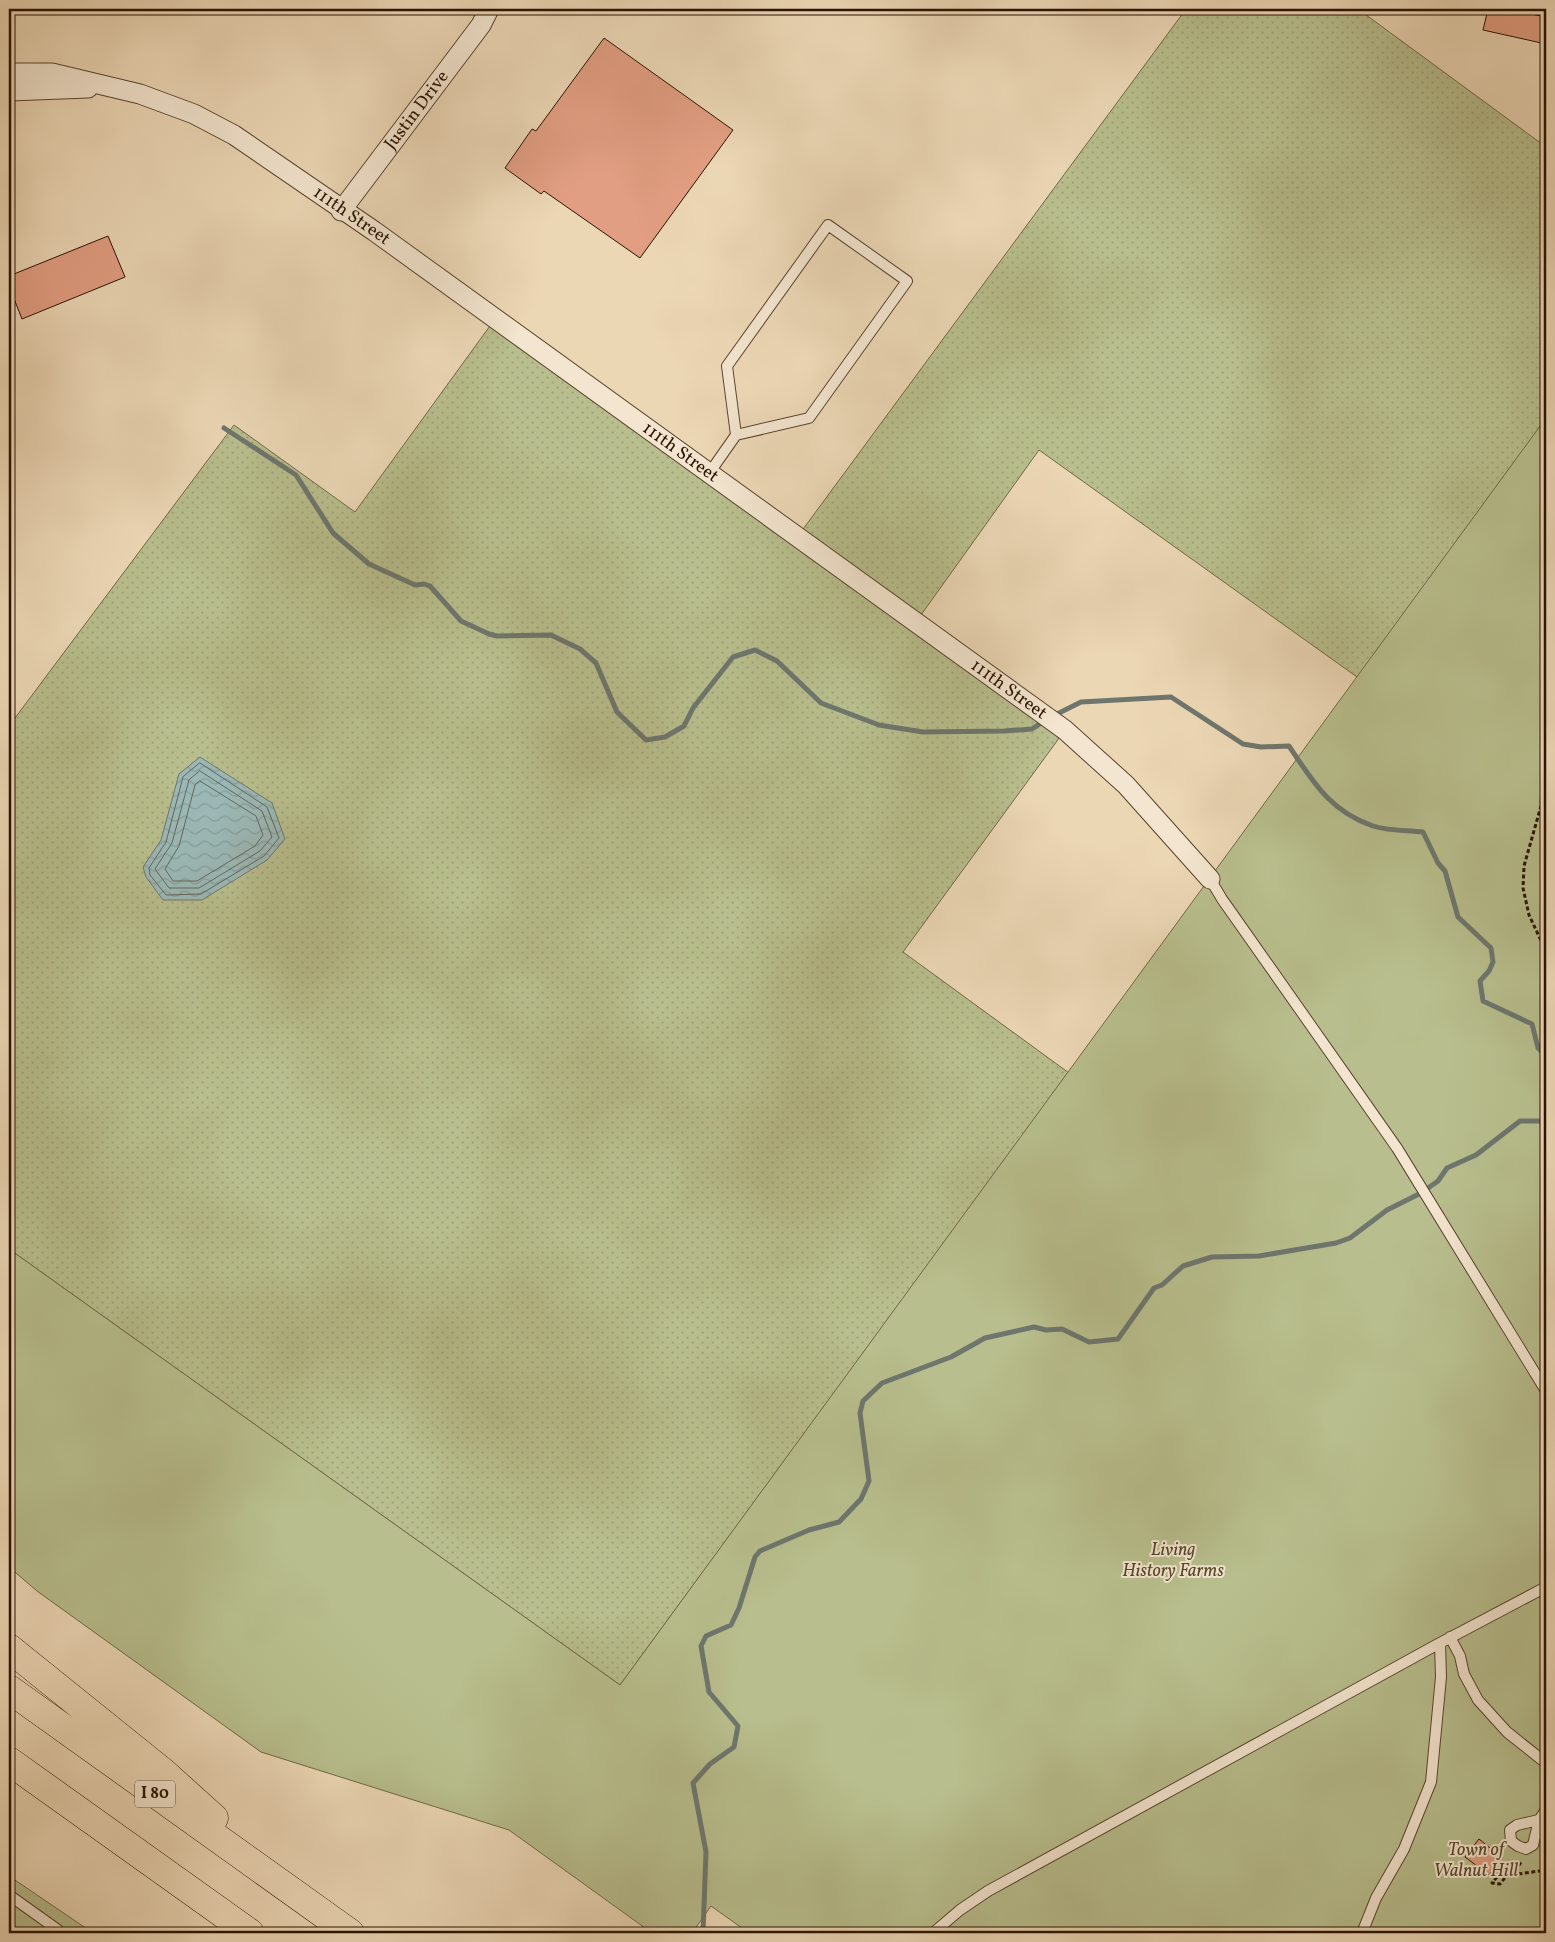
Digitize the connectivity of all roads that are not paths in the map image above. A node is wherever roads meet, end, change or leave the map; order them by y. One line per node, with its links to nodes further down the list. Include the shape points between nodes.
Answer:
1 (489, 9): 5 (street, Justin Drive, via 481,25)
2 (9, 73): 3 (street, 111th Street, via 52,73)
3 (106, 87): 4 (street, 111th Street); 5 (street, 111th Street, via 140,94 210,122)
4 (9, 91)
5 (342, 211): 7 (street, 111th Street)
6 (736, 436): 6 (lane, via 727,366 828,226 906,281 809,418); 7 (lane)
7 (710, 472): 8 (street, 111th Street, via 1065,730 1126,785)
8 (1210, 879): 9 (lane, via 1397,1148)
9 (1546, 1391)
10 (1546, 1587): 11 (lane)
11 (1450, 1636): 12 (lane); 15 (lane, via 1478,1700 1507,1732)
12 (1440, 1643): 24 (lane, via 988,1891); 25 (lane, via 1441,1678 1431,1782 1404,1849 1376,1898)
13 (9, 1648): 20 (highway, via 163,1772)
14 (9, 1689): 20 (highway, I 80)
15 (1546, 1762)
16 (9, 1763): 22 (highway)
17 (1546, 1810): 18 (lane)
18 (1539, 1820)
19 (9, 1895): 21 (lane)
20 (302, 1898): 23 (highway, I 80)
21 (58, 1930)
22 (250, 1933)
23 (350, 1933)
24 (933, 1933)
25 (1362, 1933)

